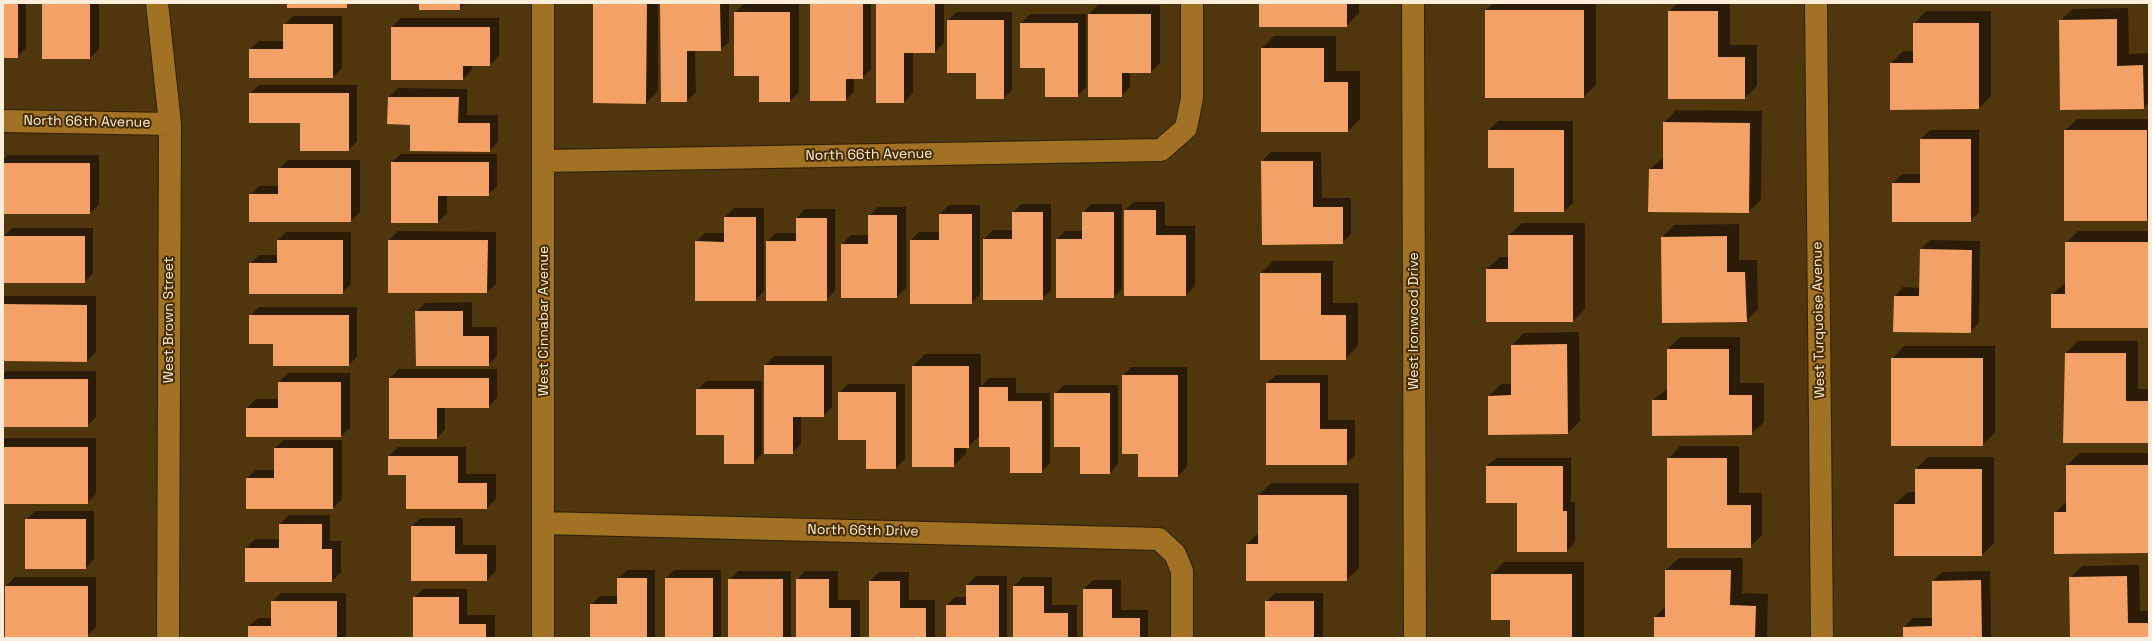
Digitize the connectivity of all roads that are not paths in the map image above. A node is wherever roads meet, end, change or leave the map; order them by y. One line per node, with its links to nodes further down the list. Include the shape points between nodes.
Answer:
1 (157, 3): 7 (street, West Brown Street)
2 (543, 3): 8 (street, West Cinnabar Avenue)
3 (1192, 3): 8 (street, North 66th Avenue, via 1192,98 1186,128 1161,150)
4 (1413, 3): 13 (street, West Ironwood Drive)
5 (1816, 3): 14 (street, West Turquoise Avenue)
6 (3, 121): 7 (street, North 66th Avenue)
7 (170, 124): 10 (street, West Brown Street)
8 (544, 160): 9 (street, West Cinnabar Avenue)
9 (544, 523): 11 (street, West Cinnabar Avenue); 12 (street, North 66th Drive, via 1159,539 1175,554 1182,571)
10 (168, 638)
11 (544, 638)
12 (1182, 638)
13 (1415, 638)
14 (1822, 638)

